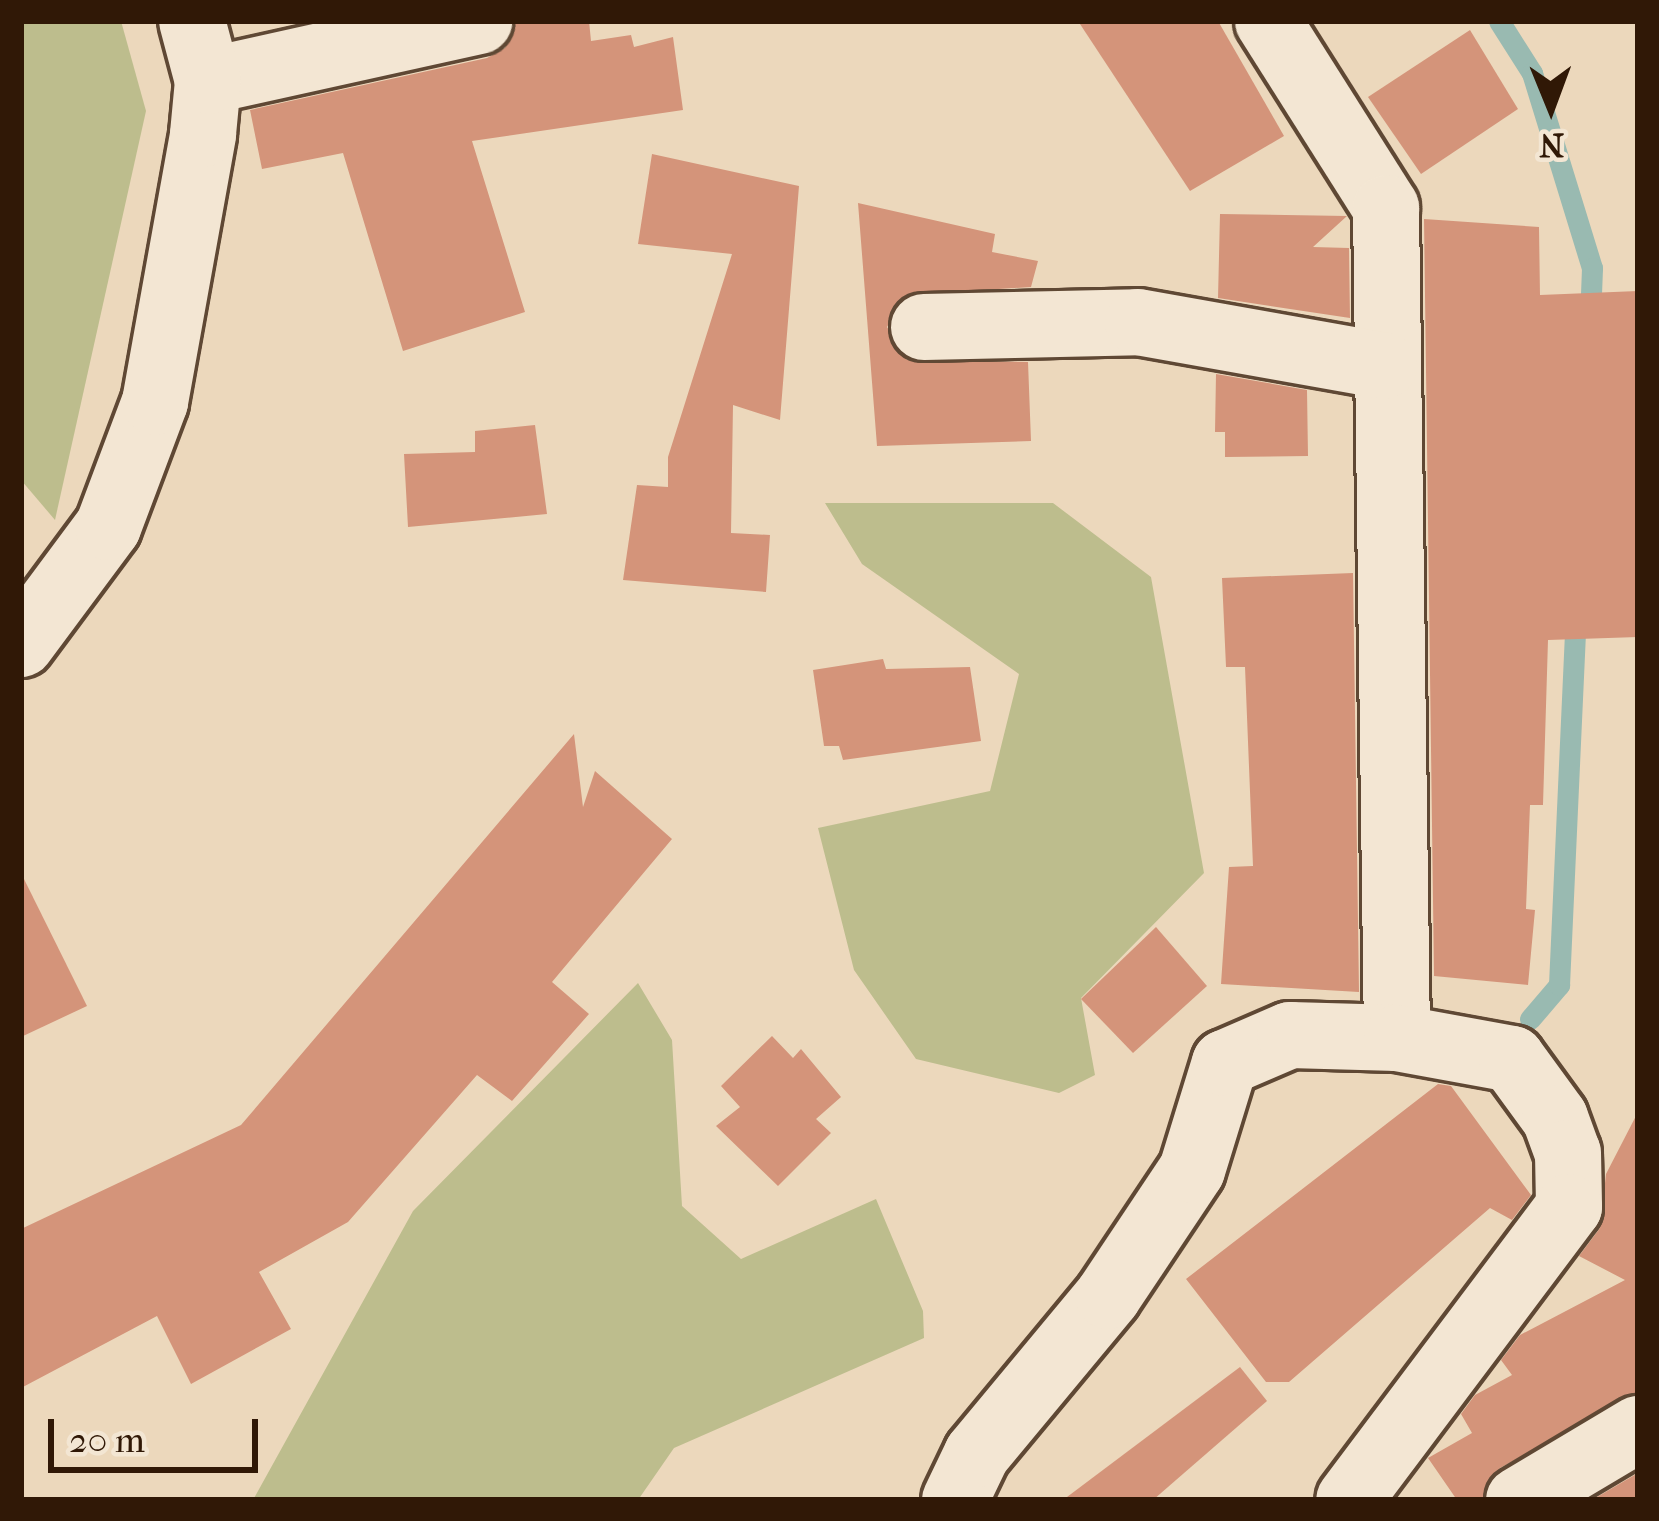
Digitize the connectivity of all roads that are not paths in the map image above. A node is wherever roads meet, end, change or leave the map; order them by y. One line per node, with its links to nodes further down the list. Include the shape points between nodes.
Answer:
1 (479, 21): 3 (street)
2 (1268, 21): 5 (street, via 1386,208)
3 (200, 51): 6 (street, via 155,402 108,527)
4 (925, 327): 5 (street, via 1138,322)
5 (1384, 365): 7 (street)
6 (21, 644)
7 (1397, 1038): 9 (street, via 1290,1035 1225,1063 1192,1170 1108,1296 977,1454); 10 (street, via 1512,1059 1555,1118 1568,1153 1569,1207)
8 (1638, 1429): 11 (street)
9 (955, 1500)
10 (1349, 1500)
11 (1520, 1500)

